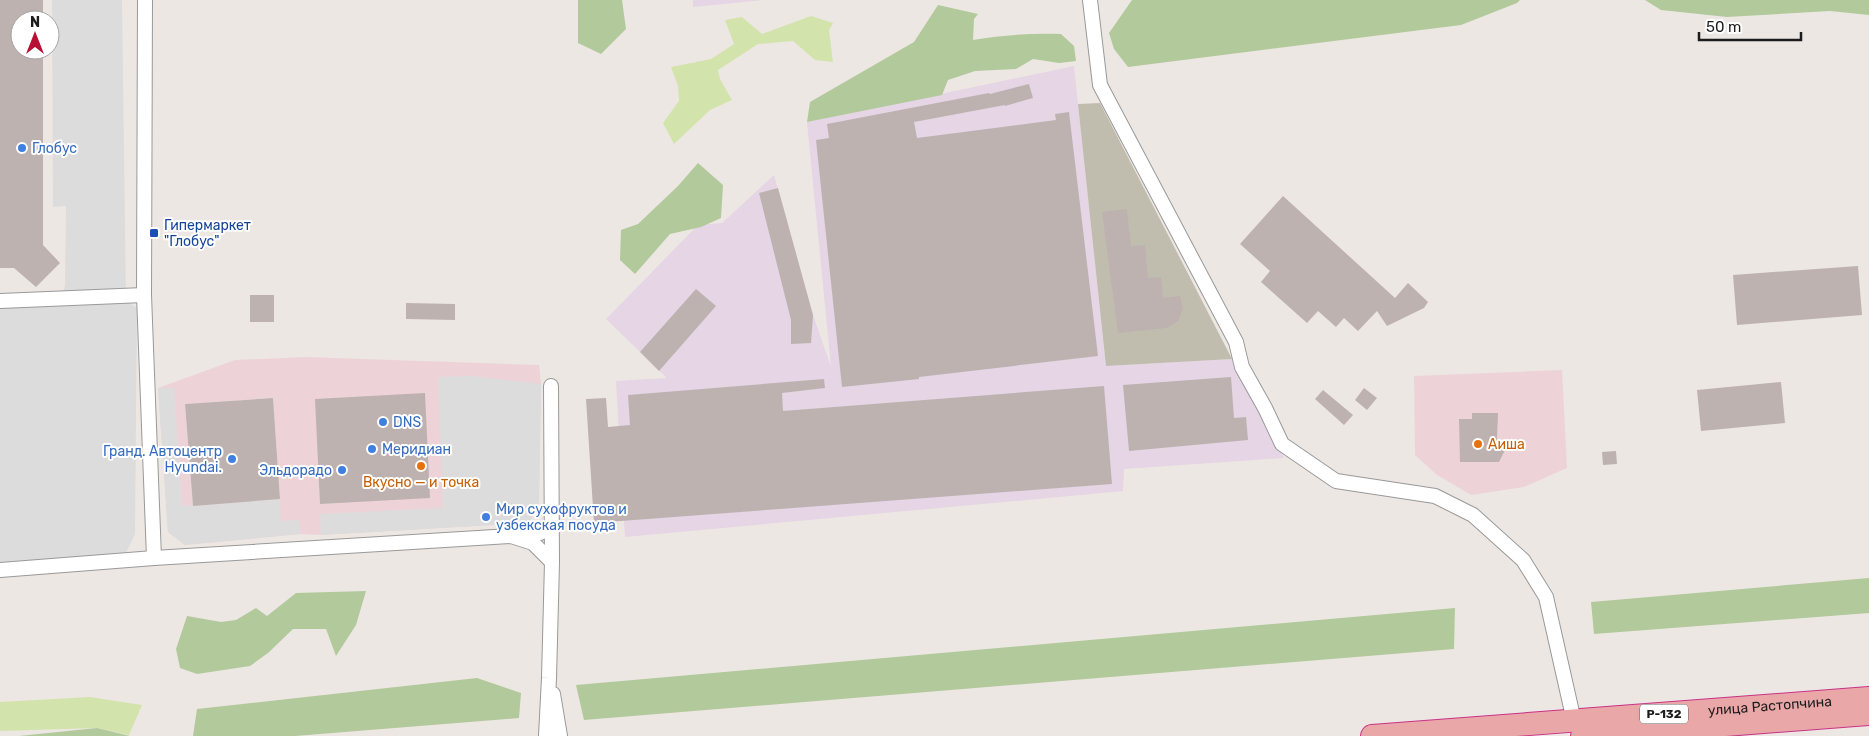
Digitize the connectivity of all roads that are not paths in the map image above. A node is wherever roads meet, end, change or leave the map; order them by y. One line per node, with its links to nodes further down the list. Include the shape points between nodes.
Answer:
1 (145, 0): 3 (street)
2 (1090, 0): 13 (street, via 1100,85 1236,342 1242,367 1282,444 1336,481 1435,496 1473,514 1523,560 1546,597)
3 (144, 296): 4 (street); 8 (street)
4 (0, 301)
5 (551, 386): 6 (street)
6 (552, 527): 7 (street, via 540,533); 9 (street)
7 (511, 536): 8 (street); 9 (street, via 533,543)
8 (154, 558): 10 (street)
9 (552, 562): 14 (street, via 550,678)
10 (0, 570)
11 (1869, 698): 13 (highway, улица Растопчина / Р-132)
12 (1869, 714): 13 (highway, улица Растопчина / Р-132)
13 (1578, 728): 15 (highway, улица Растопчина / Р-132)
14 (553, 734)
15 (1372, 736)

